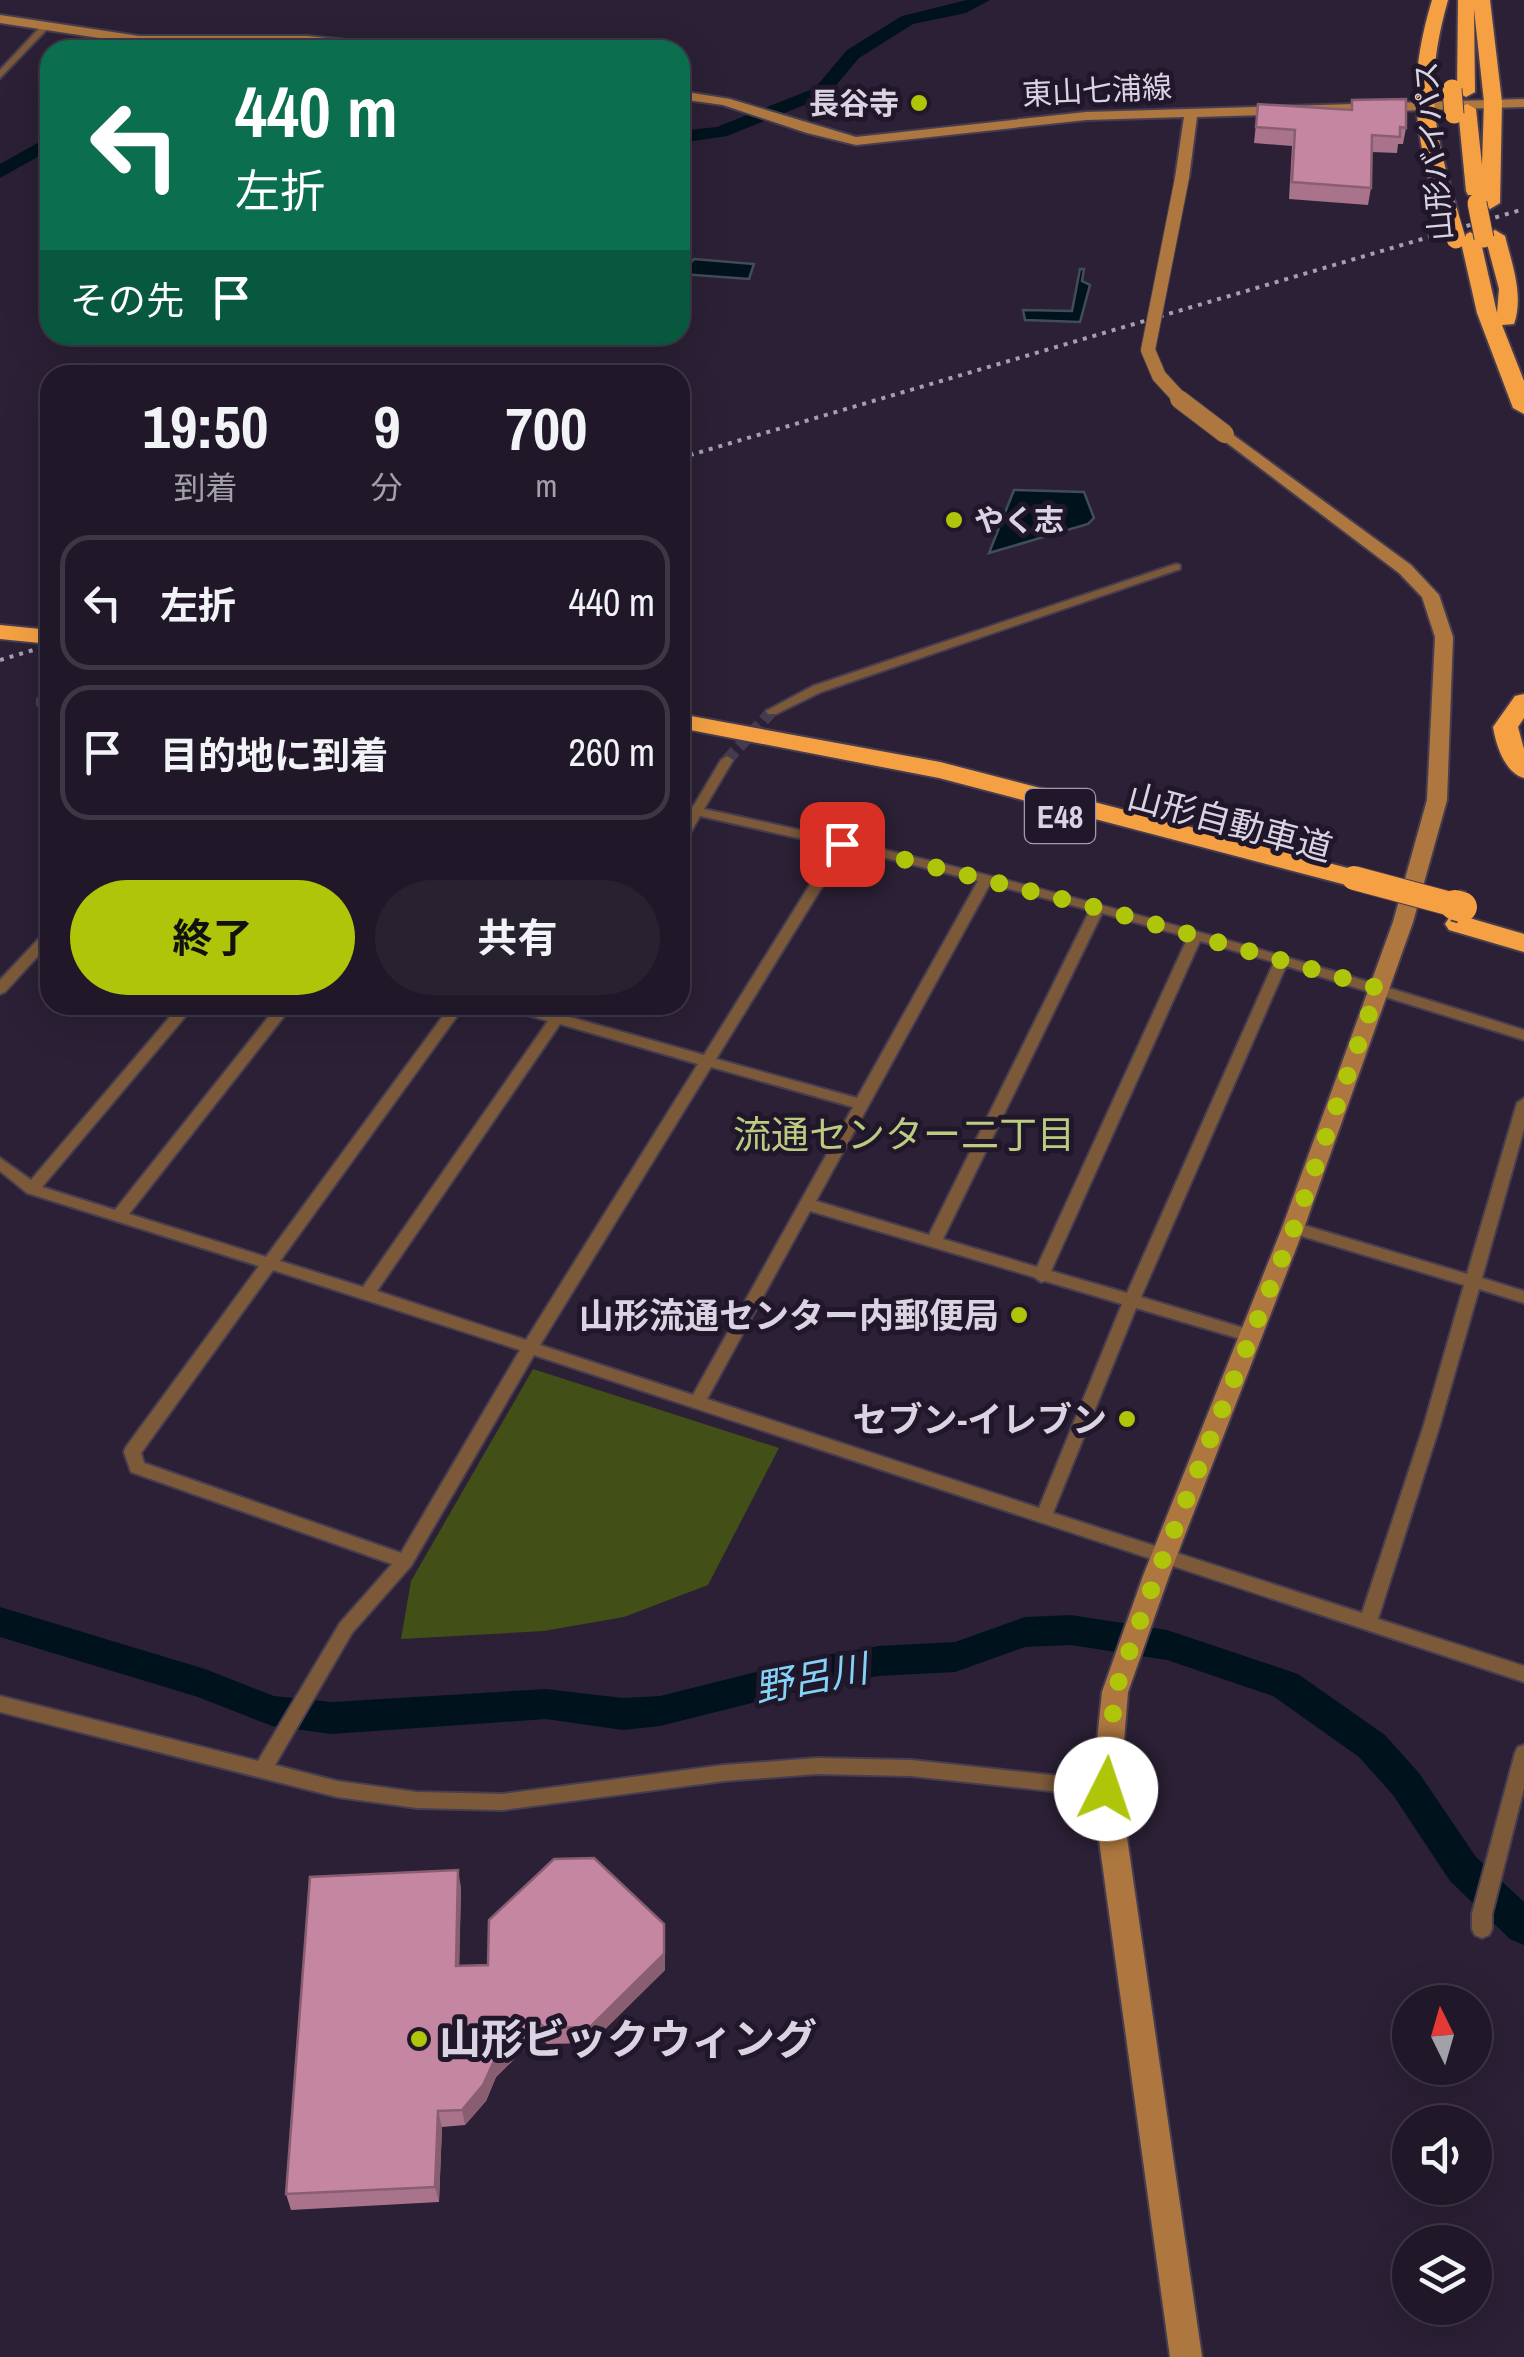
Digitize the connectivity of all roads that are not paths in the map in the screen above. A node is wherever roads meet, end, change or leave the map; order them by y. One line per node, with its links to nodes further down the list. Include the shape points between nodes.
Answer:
1 (1440, 0): 15 (highway, via 1426,48)
2 (1454, 0): 12 (highway, 山形バイパス)
3 (1466, 0): 12 (highway, 山形バイパス)
4 (1482, 0): 13 (highway)
5 (0, 19): 6 (street)
6 (46, 26): 8 (street); 10 (street)
7 (139, 40): 9 (street)
8 (139, 40)
9 (307, 40)
10 (0, 74)
11 (690, 95): 16 (street, 東山七浦線, via 856,141 1055,118)
12 (1460, 101): 17 (highway, 山形バイパス)
13 (1492, 102): 14 (street, 東山七浦線); 15 (street, 東山七浦線); 17 (highway)
14 (1524, 102)
15 (1424, 104): 16 (street, 東山七浦線); 17 (highway, via 1432,160)
16 (1191, 114): 44 (street, bridge, via 1148,350 1152,368 1226,434 1405,570 1430,595 1440,618 1444,675 1436,800)
17 (1470, 206): 18 (highway, bridge); 18 (highway, 山形バイパス, bridge)
18 (1476, 238): 19 (highway, 山形バイパス)
19 (1497, 317): 20 (highway, 山形バイパス); 21 (highway, 山形バイパス)
20 (1524, 365)
21 (1524, 408)
22 (1176, 568): 24 (street, via 816,689)
23 (1524, 700): 30 (highway, via 1505,727)
24 (772, 711)
25 (690, 723): 36 (highway, 山形自動車道 / E48, via 940,770)
26 (1524, 723): 28 (highway)
27 (690, 736): 36 (highway, 山形自動車道 / E48, via 987,798)
28 (1524, 747)
29 (727, 760): 32 (street)
30 (1524, 770)
31 (690, 810): 32 (street)
32 (699, 812): 33 (street); 34 (street)
33 (690, 825)
34 (842, 844): 35 (street); 52 (street)
35 (986, 879): 37 (street); 54 (street)
36 (1354, 886): 38 (highway, 山形自動車道 / E48)
37 (1098, 908): 40 (street); 60 (street)
38 (1460, 915): 39 (highway, 山形自動車道 / E48); 41 (highway, 山形自動車道 / E48)
39 (1524, 925)
40 (1196, 935): 43 (street); 62 (street)
41 (1524, 943)
42 (40, 946): 45 (street)
43 (1282, 959): 44 (street); 66 (street)
44 (1378, 988): 51 (street); 59 (street)
45 (0, 989)
46 (179, 1015): 56 (street)
47 (278, 1015): 58 (street)
48 (451, 1015): 61 (street)
49 (560, 1015): 64 (street)
50 (571, 1015): 52 (street)
51 (1524, 1035)
52 (710, 1062): 54 (street); 68 (street)
53 (1524, 1103): 63 (street)
54 (859, 1104): 57 (street)
55 (0, 1164): 56 (street)
56 (32, 1188): 58 (street)
57 (806, 1204): 60 (street); 69 (street)
58 (118, 1216): 61 (street)
59 (1294, 1228): 63 (street); 67 (street)
60 (933, 1243): 62 (street)
61 (268, 1264): 64 (street); 71 (street, via 132,1452 137,1467)
62 (1040, 1276): 66 (street)
63 (1470, 1281): 65 (street); 73 (street)
64 (367, 1294): 68 (street)
65 (1524, 1297)
66 (1131, 1302): 67 (street); 70 (street)
67 (1251, 1336): 72 (street)
68 (530, 1347): 69 (street); 71 (street)
69 (697, 1402): 70 (street)
70 (1044, 1516): 72 (street)
71 (405, 1561): 77 (street, via 346,1628)
72 (1161, 1565): 73 (street); 78 (street, via 1115,1692)
73 (1368, 1622): 74 (street)
74 (1524, 1674)
75 (0, 1704): 77 (street)
76 (1524, 1752): 79 (street)
77 (262, 1771): 78 (street, via 401,1798 503,1802 817,1766 911,1768)
78 (1106, 1789): 80 (street)
79 (1482, 1921)
80 (1186, 2357)

